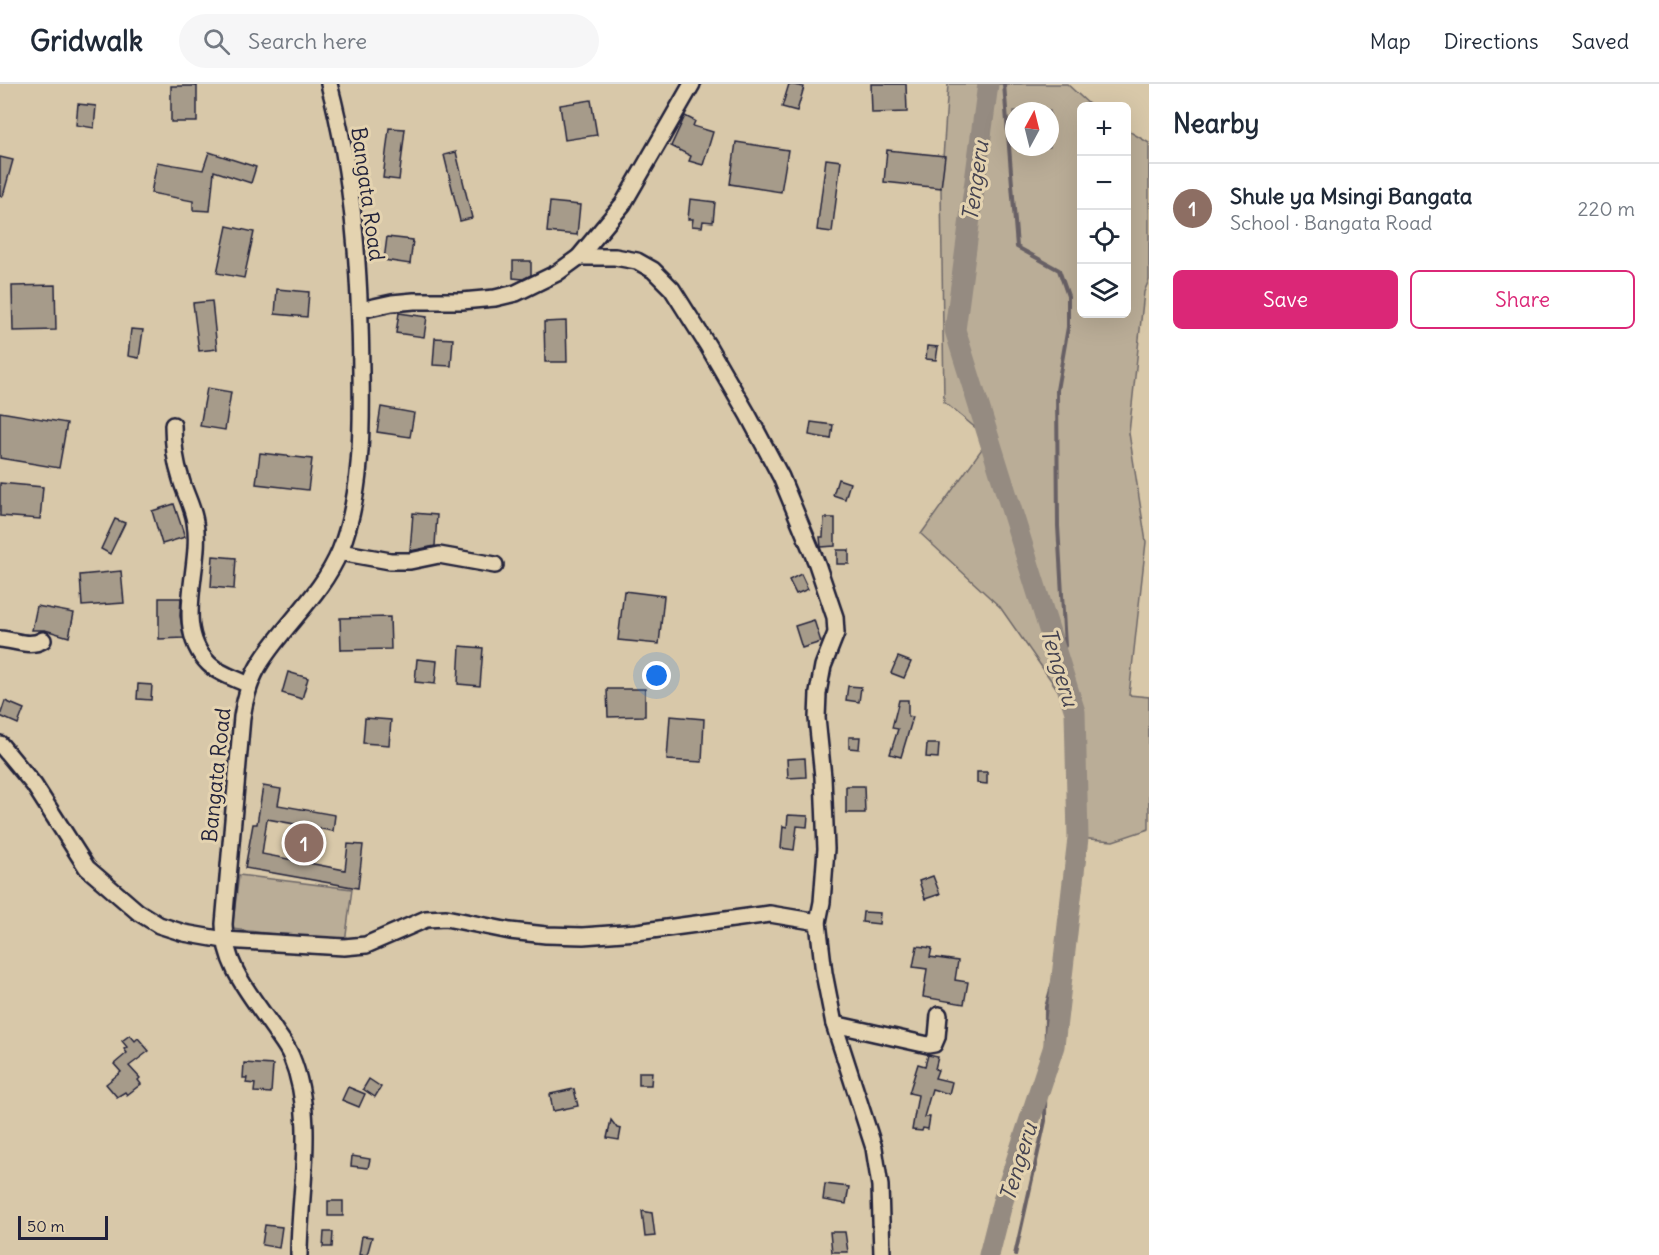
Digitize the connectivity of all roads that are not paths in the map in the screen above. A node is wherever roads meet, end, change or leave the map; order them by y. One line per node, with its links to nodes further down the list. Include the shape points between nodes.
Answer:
1 (329, 84): 4 (street, Bangata Road, via 346,162)
2 (692, 84): 3 (street, via 623,204)
3 (579, 257): 4 (street, via 543,282 516,293 462,301 392,303); 12 (street, via 637,261 672,289 765,446 820,573 837,623 818,693 826,849)
4 (360, 310): 6 (street, Bangata Road, via 356,486)
5 (173, 425): 10 (street, via 176,458 196,532 190,617 194,640 209,664)
6 (340, 552): 7 (street, via 390,561 439,555); 10 (street, Bangata Road, via 325,578 262,660)
7 (495, 565)
8 (0, 639): 9 (street, via 30,645)
9 (43, 640)
10 (249, 685): 13 (street, Bangata Road, via 241,727)
11 (0, 744): 13 (street, via 34,785 87,868 107,887 159,925)
12 (818, 922): 13 (street, via 770,914 637,932 555,935 446,918 417,922 366,945); 15 (street)
13 (224, 940): 16 (street, Bangata Road, via 237,976 291,1053 302,1087)
14 (939, 1015): 15 (street, via 937,1037 934,1044 928,1045)
15 (834, 1024): 17 (street, via 874,1148 880,1186)
16 (299, 1255)
17 (882, 1255)

